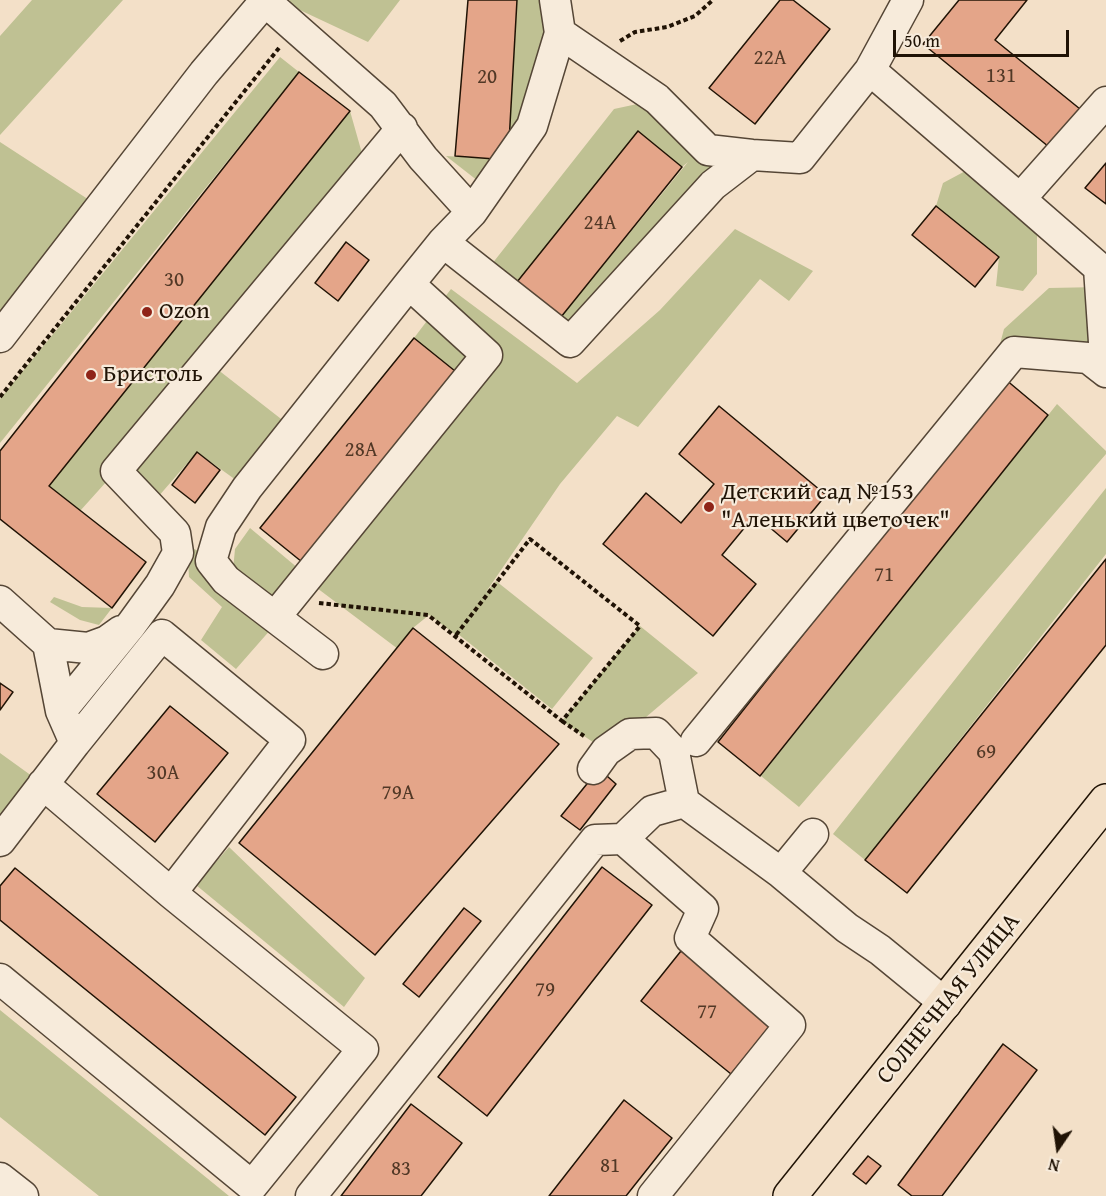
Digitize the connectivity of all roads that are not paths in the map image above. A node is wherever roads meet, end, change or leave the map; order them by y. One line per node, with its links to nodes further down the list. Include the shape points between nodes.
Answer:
1 (265, 0): 7 (street, via 383,105); 14 (street)
2 (555, 0): 4 (street)
3 (909, 0): 5 (street)
4 (560, 33): 8 (street, via 657,99 708,150); 10 (street, via 532,126)
5 (870, 70): 8 (street, via 800,158); 9 (street)
6 (1106, 102): 9 (street)
7 (402, 128): 10 (street, via 423,159); 17 (street, via 116,471 175,533 178,553)
8 (752, 155): 11 (street, via 713,185 570,342)
9 (1020, 199): 12 (street)
10 (472, 212): 11 (street)
11 (443, 242): 13 (street)
12 (1103, 271): 21 (street, via 1106,372 1088,358 1014,352)
13 (409, 284): 16 (street, via 247,488 221,527 211,561 226,580); 16 (street, via 487,354)
14 (0, 338)
15 (2, 606): 18 (street)
16 (281, 609): 19 (street)
17 (131, 625): 18 (street, via 88,648); 20 (street)
18 (48, 644): 20 (street)
19 (323, 654)
20 (61, 711): 22 (street)
21 (696, 741)
22 (75, 742): 24 (street); 31 (street, via 162,635 290,740)
23 (593, 769): 25 (street, via 606,751 630,734 656,733 674,752)
24 (43, 784): 29 (street); 31 (street)
25 (684, 802): 28 (street, via 652,811); 30 (street)
26 (1105, 805): 33 (main road, СОЛНЕЧНАЯ УЛИЦА)
27 (813, 834): 30 (street)
28 (623, 839): 37 (street, via 595,840); 38 (street, via 703,909 690,938 790,1025)
29 (0, 841)
30 (781, 873): 33 (street)
31 (171, 893): 32 (street, via 363,1049 252,1186)
32 (0, 979)
33 (946, 1004): 35 (main road, СОЛНЕЧНАЯ УЛИЦА)
34 (0, 1178): 36 (street)
35 (799, 1193)
36 (23, 1196)
37 (311, 1196)
38 (653, 1196)

